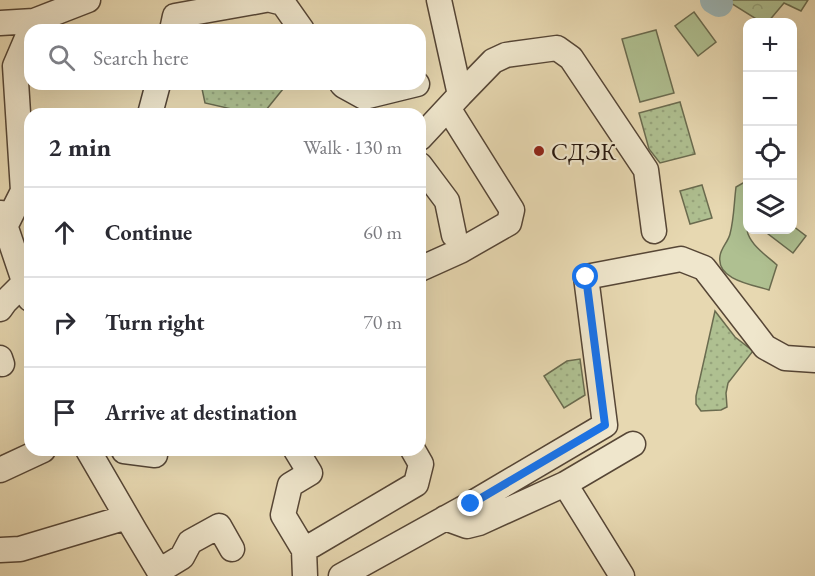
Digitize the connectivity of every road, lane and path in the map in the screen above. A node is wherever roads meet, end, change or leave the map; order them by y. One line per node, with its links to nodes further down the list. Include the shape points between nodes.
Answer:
1 (88, 0): 6 (street)
2 (265, 0): 7 (street, via 175,16)
3 (272, 0): 8 (street, via 283,3)
4 (439, 0): 15 (street)
5 (0, 23): 9 (street)
6 (37, 24)
7 (173, 24)
8 (298, 24)
9 (24, 26)
10 (24, 44): 19 (street, via 15,66 23,191)
11 (426, 86): 15 (street)
12 (156, 90): 16 (street)
13 (351, 90): 14 (street, via 364,97)
14 (393, 90)
15 (454, 93): 17 (street); 20 (street, via 506,55 557,48 571,58 646,170); 23 (street, via 512,210 509,223)
16 (152, 108)
17 (426, 130)
18 (426, 173): 21 (street, via 447,201)
19 (2, 218): 22 (street)
20 (654, 231)
21 (454, 235)
22 (23, 252)
23 (426, 266)
24 (24, 292): 25 (street)
25 (0, 309)
26 (815, 360): 35 (street, via 785,358 765,347 704,268 681,259 586,277 605,425)
27 (633, 444): 33 (street)
28 (30, 456): 32 (street)
29 (91, 456): 34 (street)
30 (300, 456): 38 (street, via 310,473 290,485 283,514)
31 (416, 456): 38 (street, via 421,464 416,484)
32 (0, 470)
33 (566, 484): 35 (street, via 479,523 466,526); 42 (street)
34 (126, 517): 37 (street, via 20,549); 39 (street)
35 (444, 518): 41 (street)
36 (232, 549): 39 (street, via 219,526 190,542 182,557)
37 (0, 550)
38 (304, 550): 40 (street)
39 (161, 574)
40 (305, 576)
41 (341, 576)
42 (622, 576)

